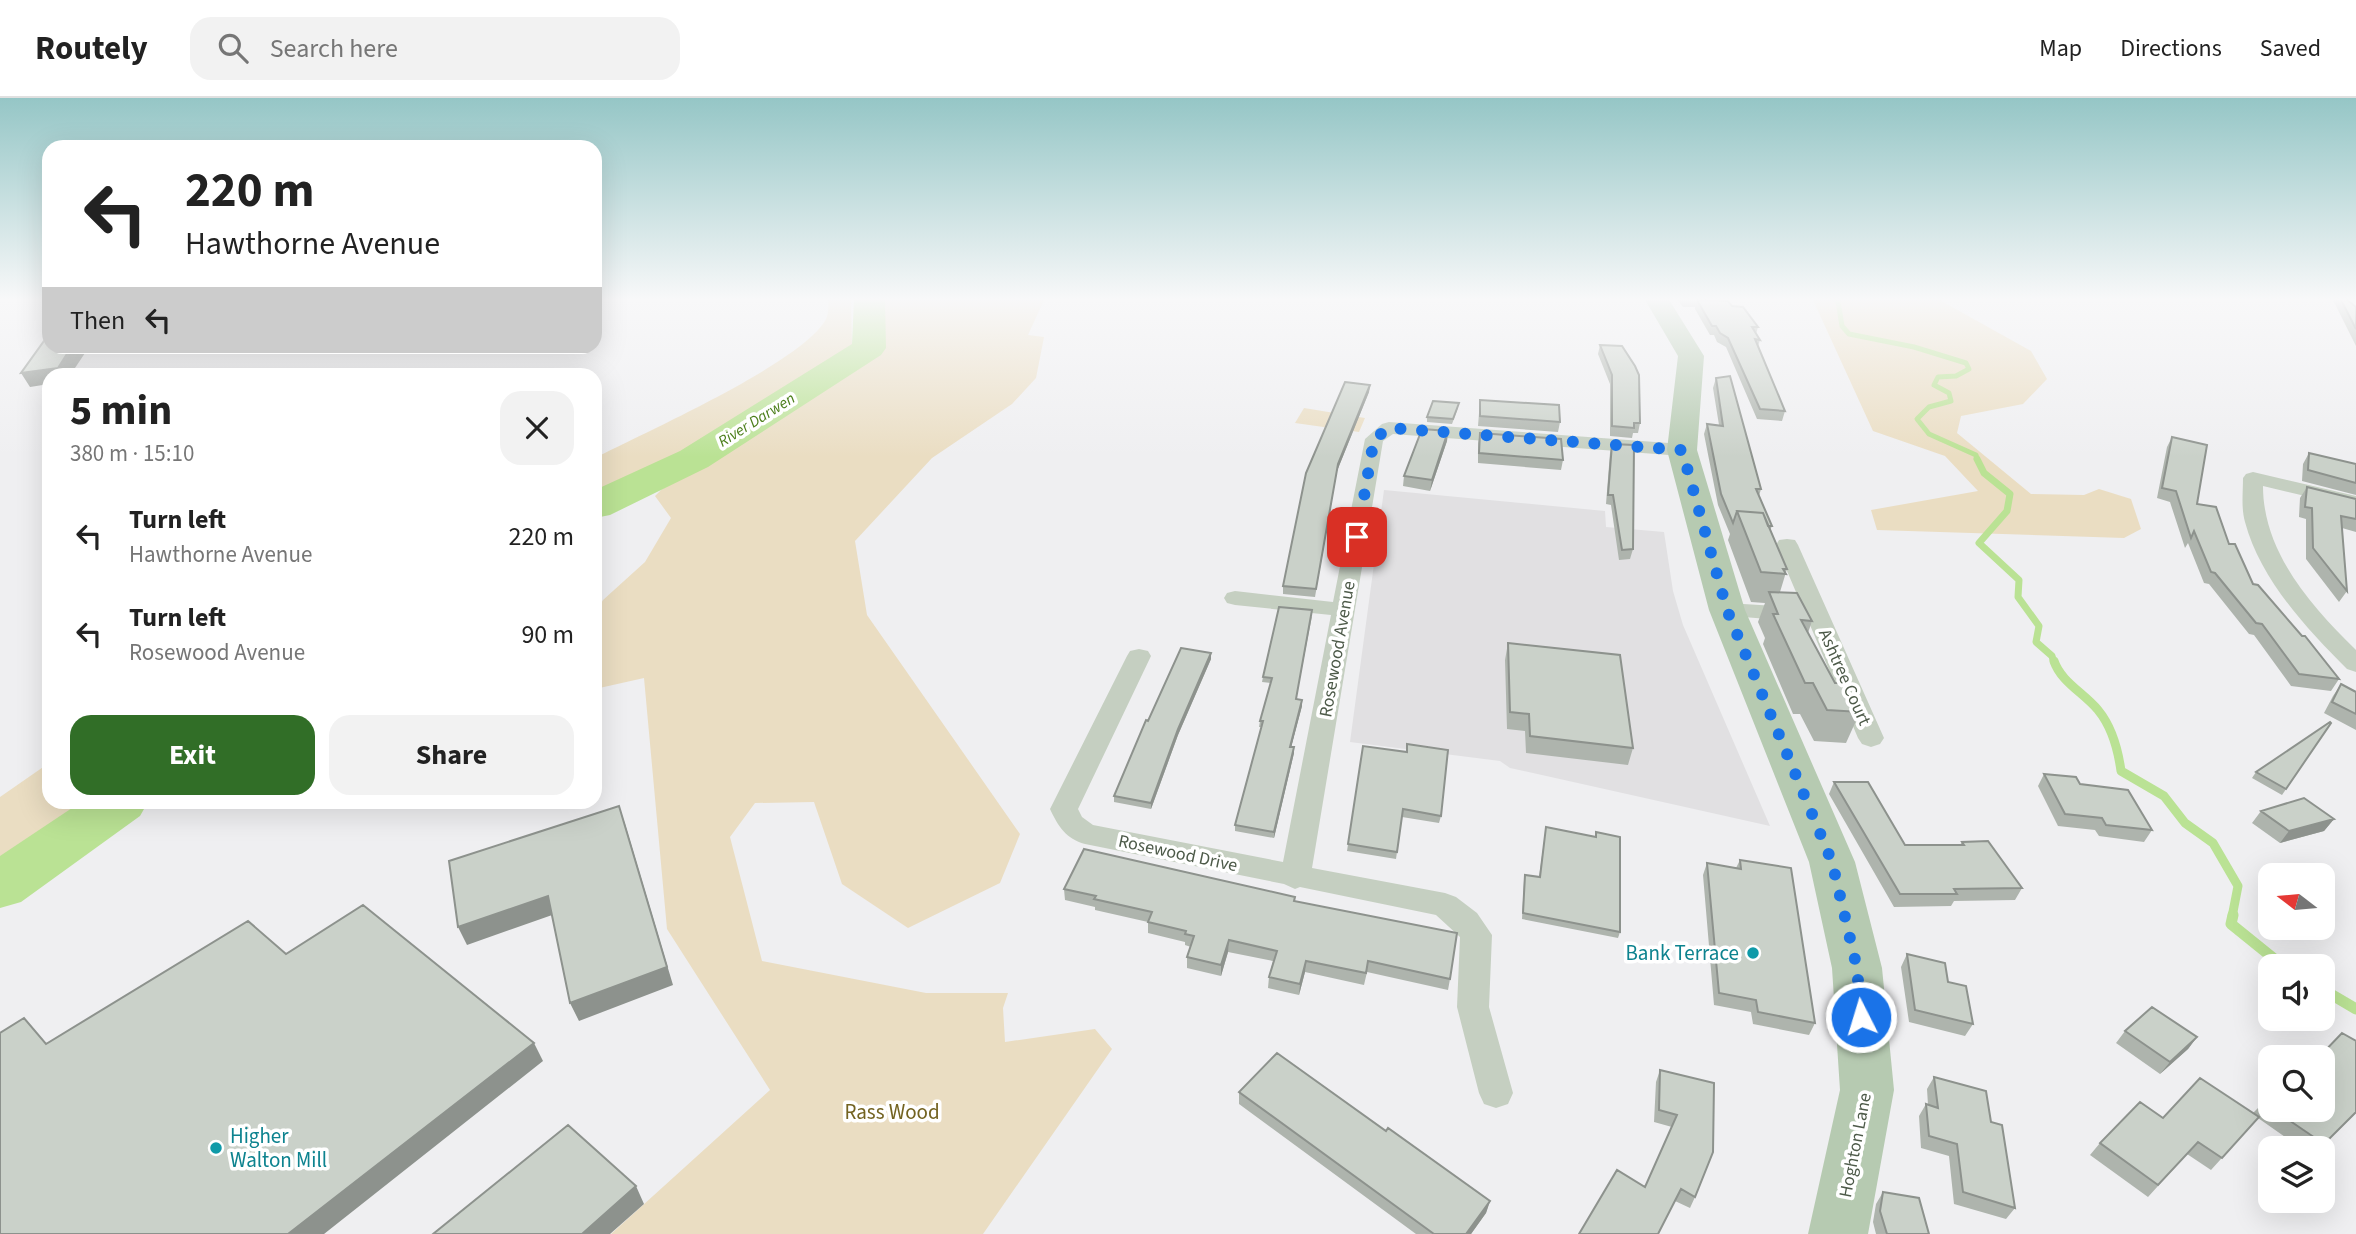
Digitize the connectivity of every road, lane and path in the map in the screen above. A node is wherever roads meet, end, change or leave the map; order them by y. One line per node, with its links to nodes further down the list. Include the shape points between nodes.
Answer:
1 (1687, 351): 2 (main road, Hoghton Lane)
2 (1682, 450): 6 (street, Rosewood Avenue, via 1389,428 1374,439); 7 (main road, Hoghton Lane)
3 (2356, 502): 10 (street, via 2253,478 2254,519 2271,562)
4 (1787, 545): 8 (street, Ashtree Court)
5 (1234, 598): 6 (street)
6 (1344, 610): 12 (street, Rosewood Avenue)
7 (1727, 610): 8 (street, Ashtree Court); 14 (main road, Hoghton Lane, via 1832,862 1857,968 1867,1090)
8 (1818, 616): 11 (street, Ashtree Court)
9 (1139, 656): 12 (street, Rosewood Drive, via 1064,809 1071,823 1085,834)
10 (2356, 664)
11 (1871, 738)
12 (1295, 878): 13 (street, Rosewood Drive, via 1445,905 1466,920 1476,935 1473,1007)
13 (1496, 1093)
14 (1838, 1234)

